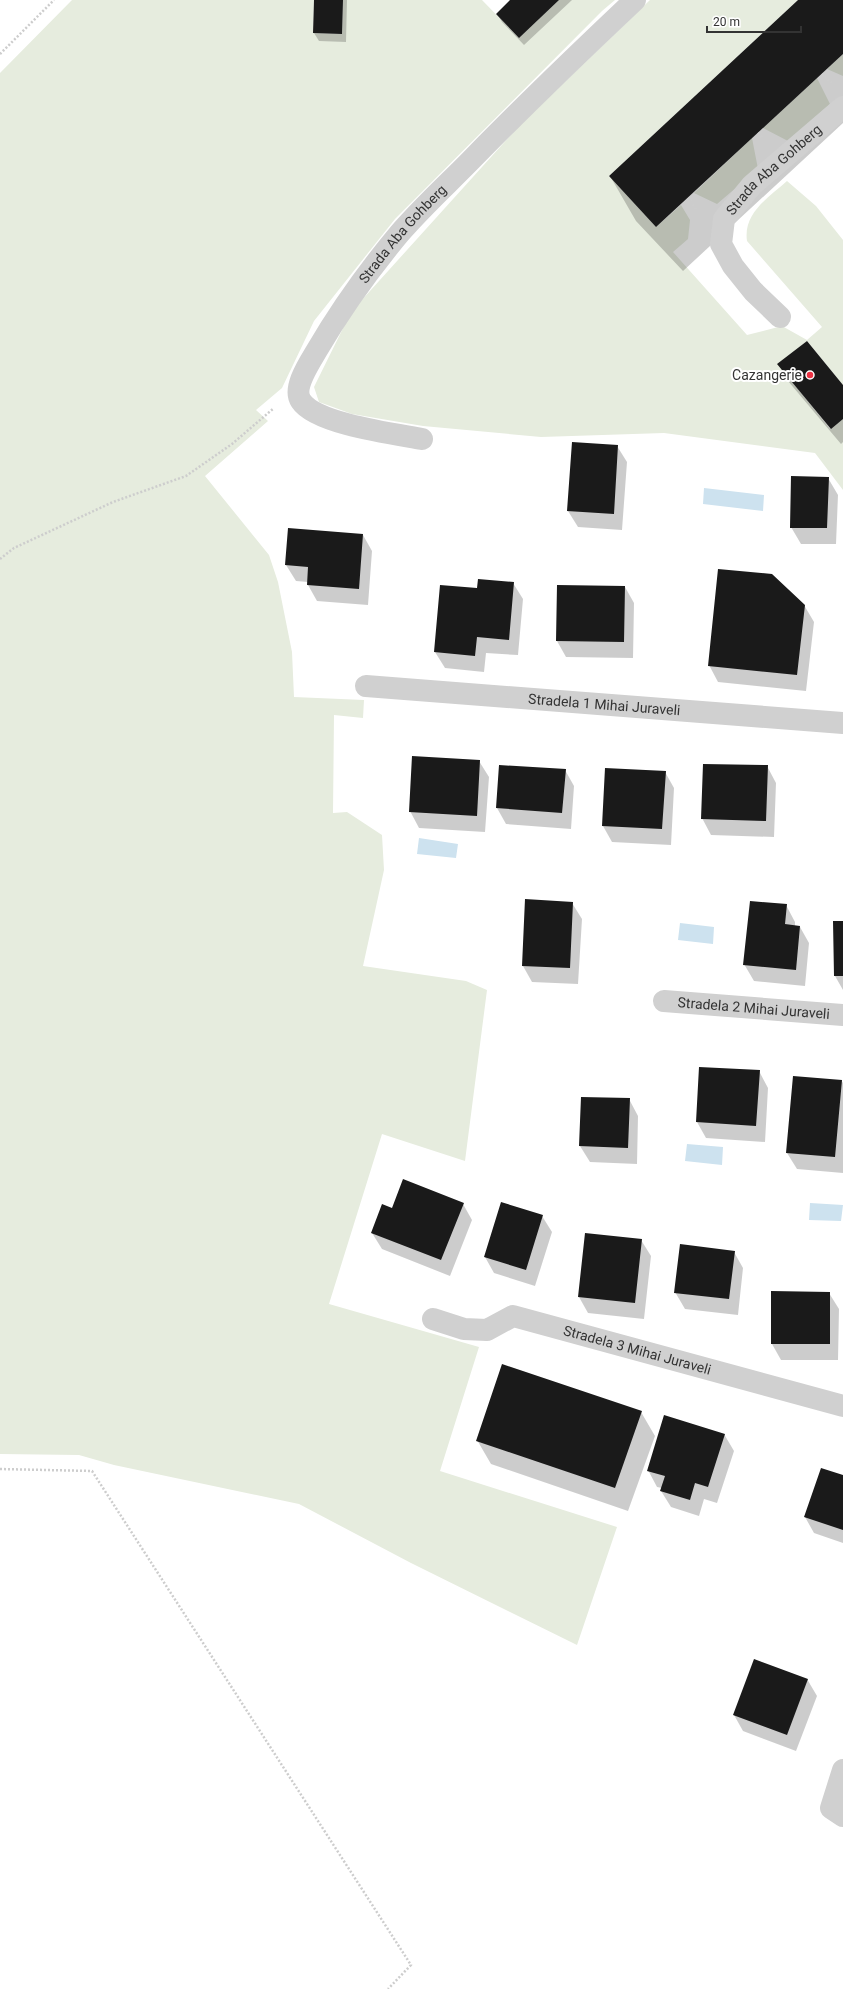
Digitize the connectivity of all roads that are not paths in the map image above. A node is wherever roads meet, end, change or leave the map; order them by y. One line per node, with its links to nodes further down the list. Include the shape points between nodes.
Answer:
1 (635, 0): 4 (street, Strada Aba Gohberg, via 545,85 400,233 342,308 311,360 298,388 300,400 311,412 381,432)
2 (843, 107): 3 (street, Strada Aba Gohberg, via 752,185 724,219 721,244 733,266 753,291)
3 (780, 317)
4 (422, 438)
5 (366, 686): 6 (street, Stradela 1 Mihai Juraveli)
6 (843, 723)
7 (664, 1001): 8 (street, Stradela 2 Mihai Juraveli)
8 (843, 1015)
9 (433, 1319): 10 (street, Stradela 3 Mihai Juraveli, via 464,1329 487,1330 513,1316)
10 (843, 1406)
11 (843, 1770): 12 (street, via 831,1808)
12 (843, 1816)

